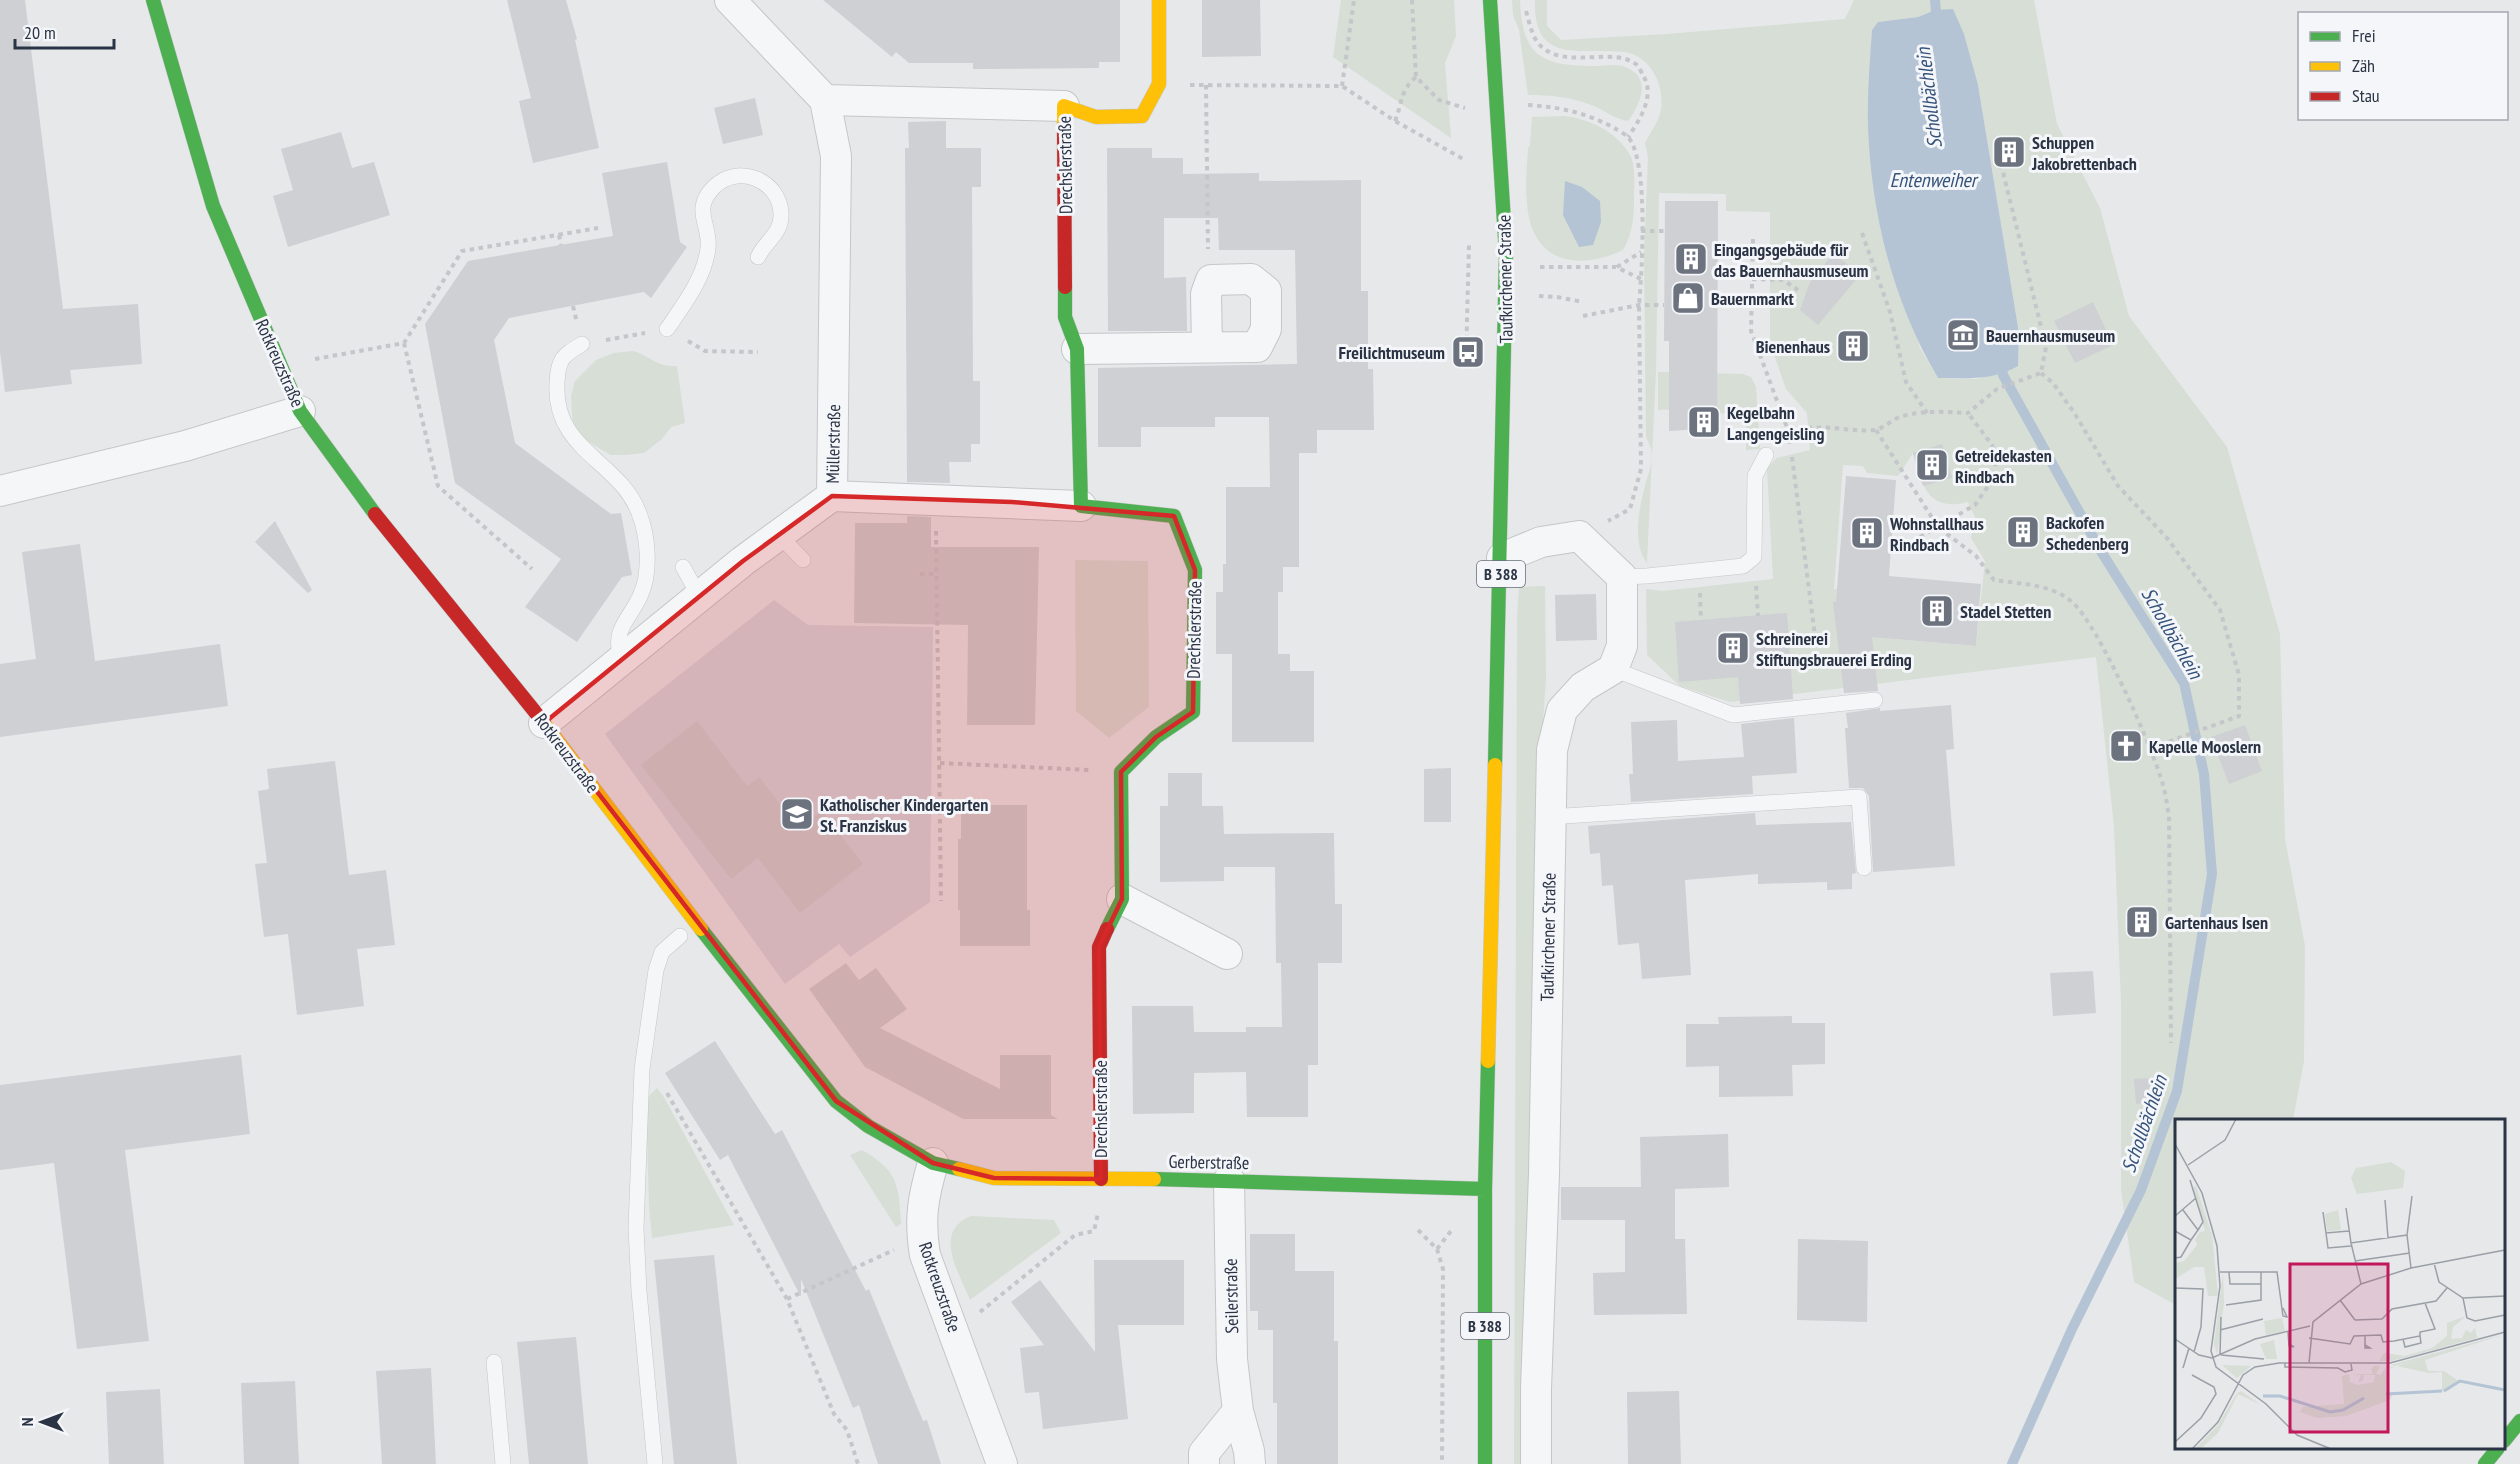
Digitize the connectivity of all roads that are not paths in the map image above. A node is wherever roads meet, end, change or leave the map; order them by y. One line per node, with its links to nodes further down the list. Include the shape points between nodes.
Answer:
1 (153, 0): 12 (street, Rotkreuzstraße, via 213,206)
2 (730, 0): 5 (street)
3 (1159, 0): 6 (street, Drechslerstraße, via 1159,84 1142,116 1096,117)
4 (1490, 0): 18 (street, Taufkirchener Straße / B 388, via 1506,254)
5 (825, 100): 6 (street); 15 (street, Müllerstraße, via 836,156)
6 (1064, 106): 11 (street, Drechslerstraße, via 1065,317)
7 (758, 257): 8 (lane, via 780,225 782,215 776,195 762,180 752,177 722,180 707,195 704,205 708,248 697,280 691,296)
8 (667, 329)
9 (582, 344): 23 (lane, via 563,356 557,369 560,416 571,435 622,486 639,511 646,537 642,592 617,635)
10 (1207, 347): 10 (street, via 1257,347 1266,329 1266,291 1251,279 1211,280 1206,294); 11 (street)
11 (1077, 349): 16 (street, Drechslerstraße)
12 (300, 411): 14 (street, via 184,446); 26 (street, Rotkreuzstraße, via 356,491)
13 (1766, 455): 21 (lane, via 1755,476 1755,557 1743,566)
14 (0, 491)
15 (832, 496): 16 (street, Drechslerstraße); 17 (street, Müllerstraße)
16 (1081, 506): 29 (street, Drechslerstraße, via 1174,516 1195,570 1193,712 1156,737 1121,772)
17 (778, 534): 19 (lane); 22 (street, Müllerstraße)
18 (1502, 558): 21 (street, via 1541,542 1579,536); 35 (street, Taufkirchener Straße / B 388)
19 (803, 560)
20 (683, 567): 22 (lane)
21 (1622, 577): 24 (street, via 1622,646)
22 (699, 596): 23 (street, Müllerstraße)
23 (621, 660): 26 (street, Müllerstraße)
24 (1613, 669): 25 (lane, via 1733,715); 27 (street, Taufkirchener Straße, via 1583,687 1562,710 1552,750)
25 (1875, 700)
26 (544, 723): 32 (street, Rotkreuzstraße, via 836,1101 868,1126)
27 (1549, 817): 28 (lane, via 1859,797); 47 (street, Taufkirchener Straße)
28 (1864, 868)
29 (1122, 899): 31 (street); 33 (street, Drechslerstraße, via 1099,947)
30 (680, 936): 42 (lane, via 662,952 656,970 642,1069 636,1228)
31 (1227, 954)
32 (933, 1163): 33 (street, Gerberstraße, via 994,1178); 43 (street, Rotkreuzstraße, via 922,1199 925,1255)
33 (1101, 1179): 34 (street, Gerberstraße)
34 (1229, 1180): 35 (street, Gerberstraße); 37 (street, Seilerstraße, via 1232,1359)
35 (1485, 1189): 46 (street, Taufkirchener Straße / B 388)
36 (494, 1362): 41 (lane)
37 (1238, 1411): 44 (street, via 1204,1454); 45 (street, Seilerstraße)
38 (2520, 1421): 39 (street)
39 (2505, 1440)
40 (2497, 1449): 48 (street)
41 (503, 1464)
42 (655, 1464)
43 (1002, 1464)
44 (1204, 1464)
45 (1250, 1464)
46 (1485, 1464)
47 (1536, 1464)
48 (2485, 1464)

